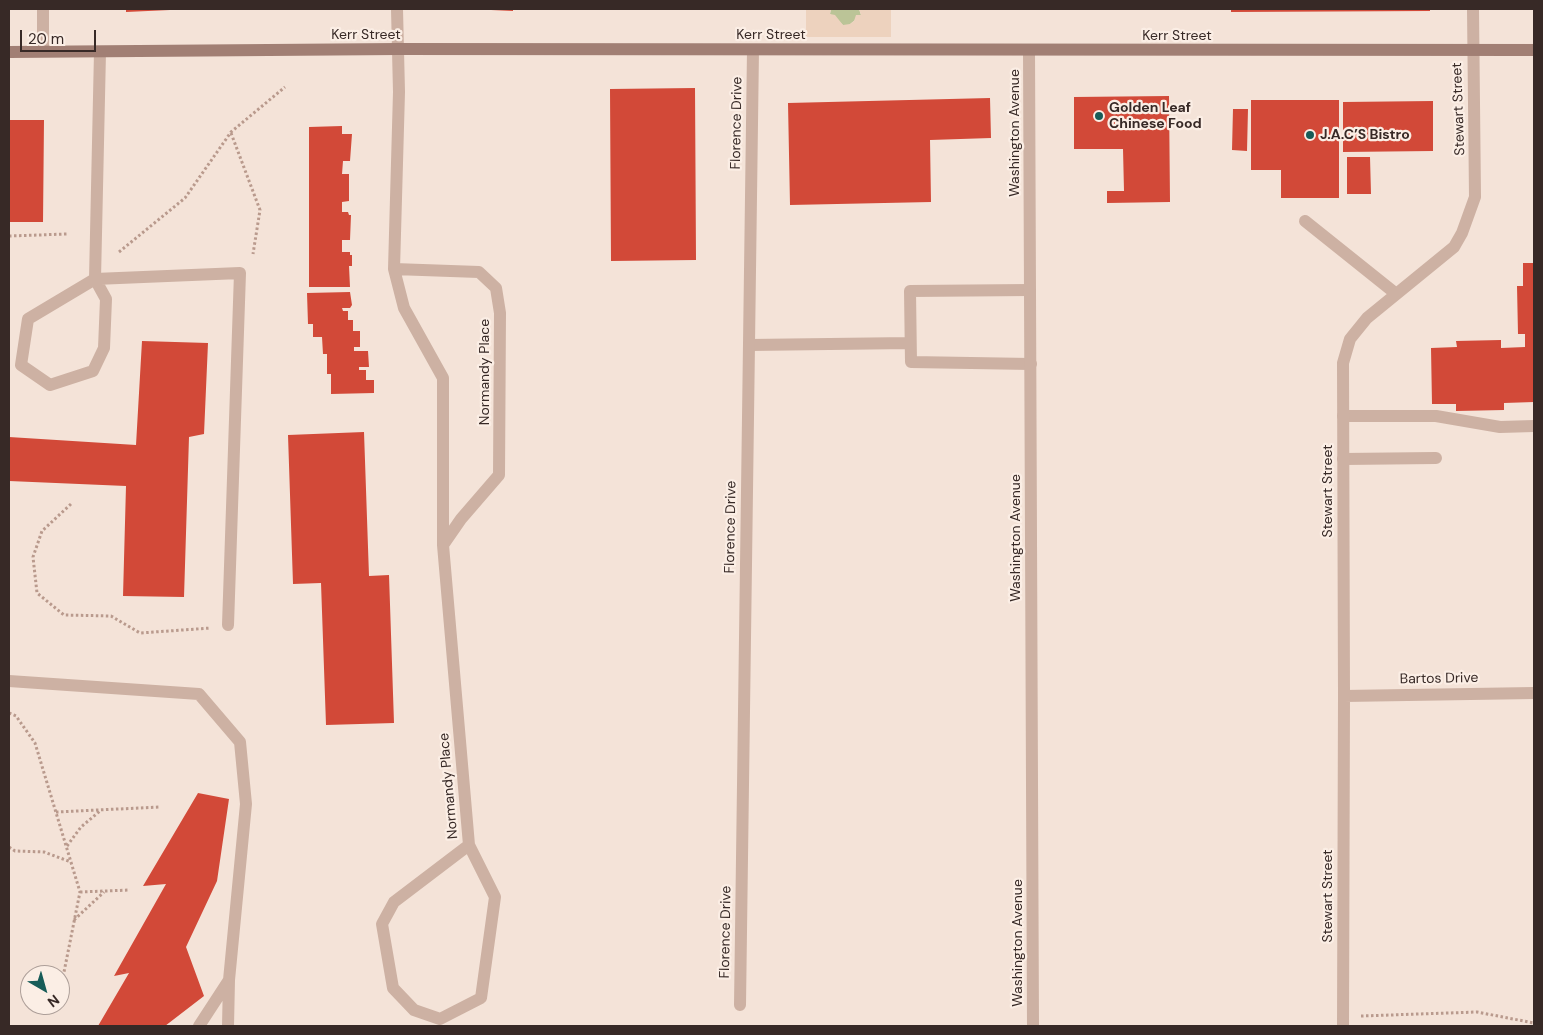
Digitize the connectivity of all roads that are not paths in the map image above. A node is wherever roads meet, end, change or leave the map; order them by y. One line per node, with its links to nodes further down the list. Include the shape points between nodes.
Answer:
1 (43, 9): 9 (street)
2 (397, 9): 4 (street, Normandy Place)
3 (1473, 9): 7 (street, Stewart Street)
4 (398, 50): 5 (main road, Kerr Street); 11 (main road, Kerr Street); 13 (street, Normandy Place)
5 (753, 50): 6 (main road, Kerr Street); 18 (street, Florence Drive)
6 (1029, 50): 7 (main road, Kerr Street); 15 (street, Washington Avenue)
7 (1472, 50): 8 (main road, Kerr Street); 16 (street, Stewart Street, via 1475,196 1454,248)
8 (1534, 50)
9 (43, 51): 10 (main road, Kerr Street); 11 (main road, Kerr Street)
10 (9, 52)
11 (100, 52): 14 (street)
12 (1305, 221): 16 (street)
13 (394, 269): 24 (street, Normandy Place, via 404,308 443,378); 24 (street, Normandy Place, via 479,272 496,288 500,312 499,475 461,518)
14 (96, 279): 14 (street, via 28,320 21,365 50,385 93,371 104,348 106,299); 25 (street, via 240,273)
15 (1030, 290): 17 (street, via 910,291); 19 (street, Washington Avenue)
16 (1395, 293): 20 (street, Stewart Street, via 1367,318 1350,339 1343,363)
17 (910, 343): 18 (street); 19 (street, via 911,362)
18 (749, 345): 31 (street, Florence Drive)
19 (1031, 364): 35 (street, Washington Avenue)
20 (1343, 416): 21 (street, via 1436,416 1500,427); 23 (street, Stewart Street)
21 (1534, 426)
22 (1436, 458): 23 (street)
23 (1343, 459): 28 (street, Stewart Street)
24 (443, 545): 29 (street, Normandy Place)
25 (228, 625)
26 (9, 681): 30 (street, via 199,694 240,742 246,804)
27 (1534, 693): 28 (street, Bartos Drive)
28 (1344, 696): 32 (street, Stewart Street)
29 (469, 845): 29 (street, Normandy Place, via 394,902 382,924 393,988 414,1010 440,1019 481,998 494,897)
30 (229, 980): 33 (street); 34 (street)
31 (740, 1005)
32 (1343, 1021)
33 (199, 1026)
34 (228, 1026)
35 (1033, 1026)

